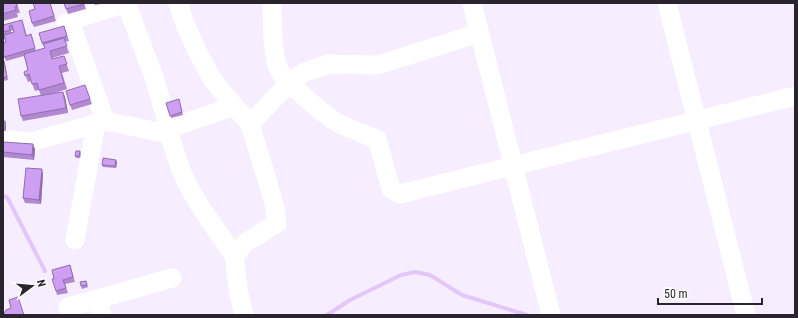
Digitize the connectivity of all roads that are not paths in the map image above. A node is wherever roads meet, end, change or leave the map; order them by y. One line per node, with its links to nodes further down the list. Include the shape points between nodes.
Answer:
1 (178, 3): 8 (street, via 185,24 213,80)
2 (272, 3): 6 (street, via 272,36 276,60 280,72)
3 (472, 3): 5 (street)
4 (667, 3): 9 (street)
5 (479, 33): 6 (street, via 378,66 328,64 303,73); 14 (street)
6 (290, 82): 11 (street); 14 (street, via 336,122 377,139 391,189 400,194)
7 (795, 96): 9 (street)
8 (234, 106): 11 (street); 12 (street)
9 (697, 121): 14 (street); 22 (street)
10 (100, 122): 12 (street, via 159,132); 12 (street, via 68,22 126,3 154,77); 13 (street, via 31,142); 15 (street)
11 (250, 124): 16 (street, via 274,203 277,223 244,243)
12 (168, 129): 16 (street, via 184,178)
13 (3, 139)
14 (513, 166): 21 (street)
15 (75, 240)
16 (235, 256): 20 (street)
17 (172, 278): 19 (street)
18 (68, 307): 19 (street)
19 (100, 307)
20 (244, 315)
21 (551, 315)
22 (746, 315)

